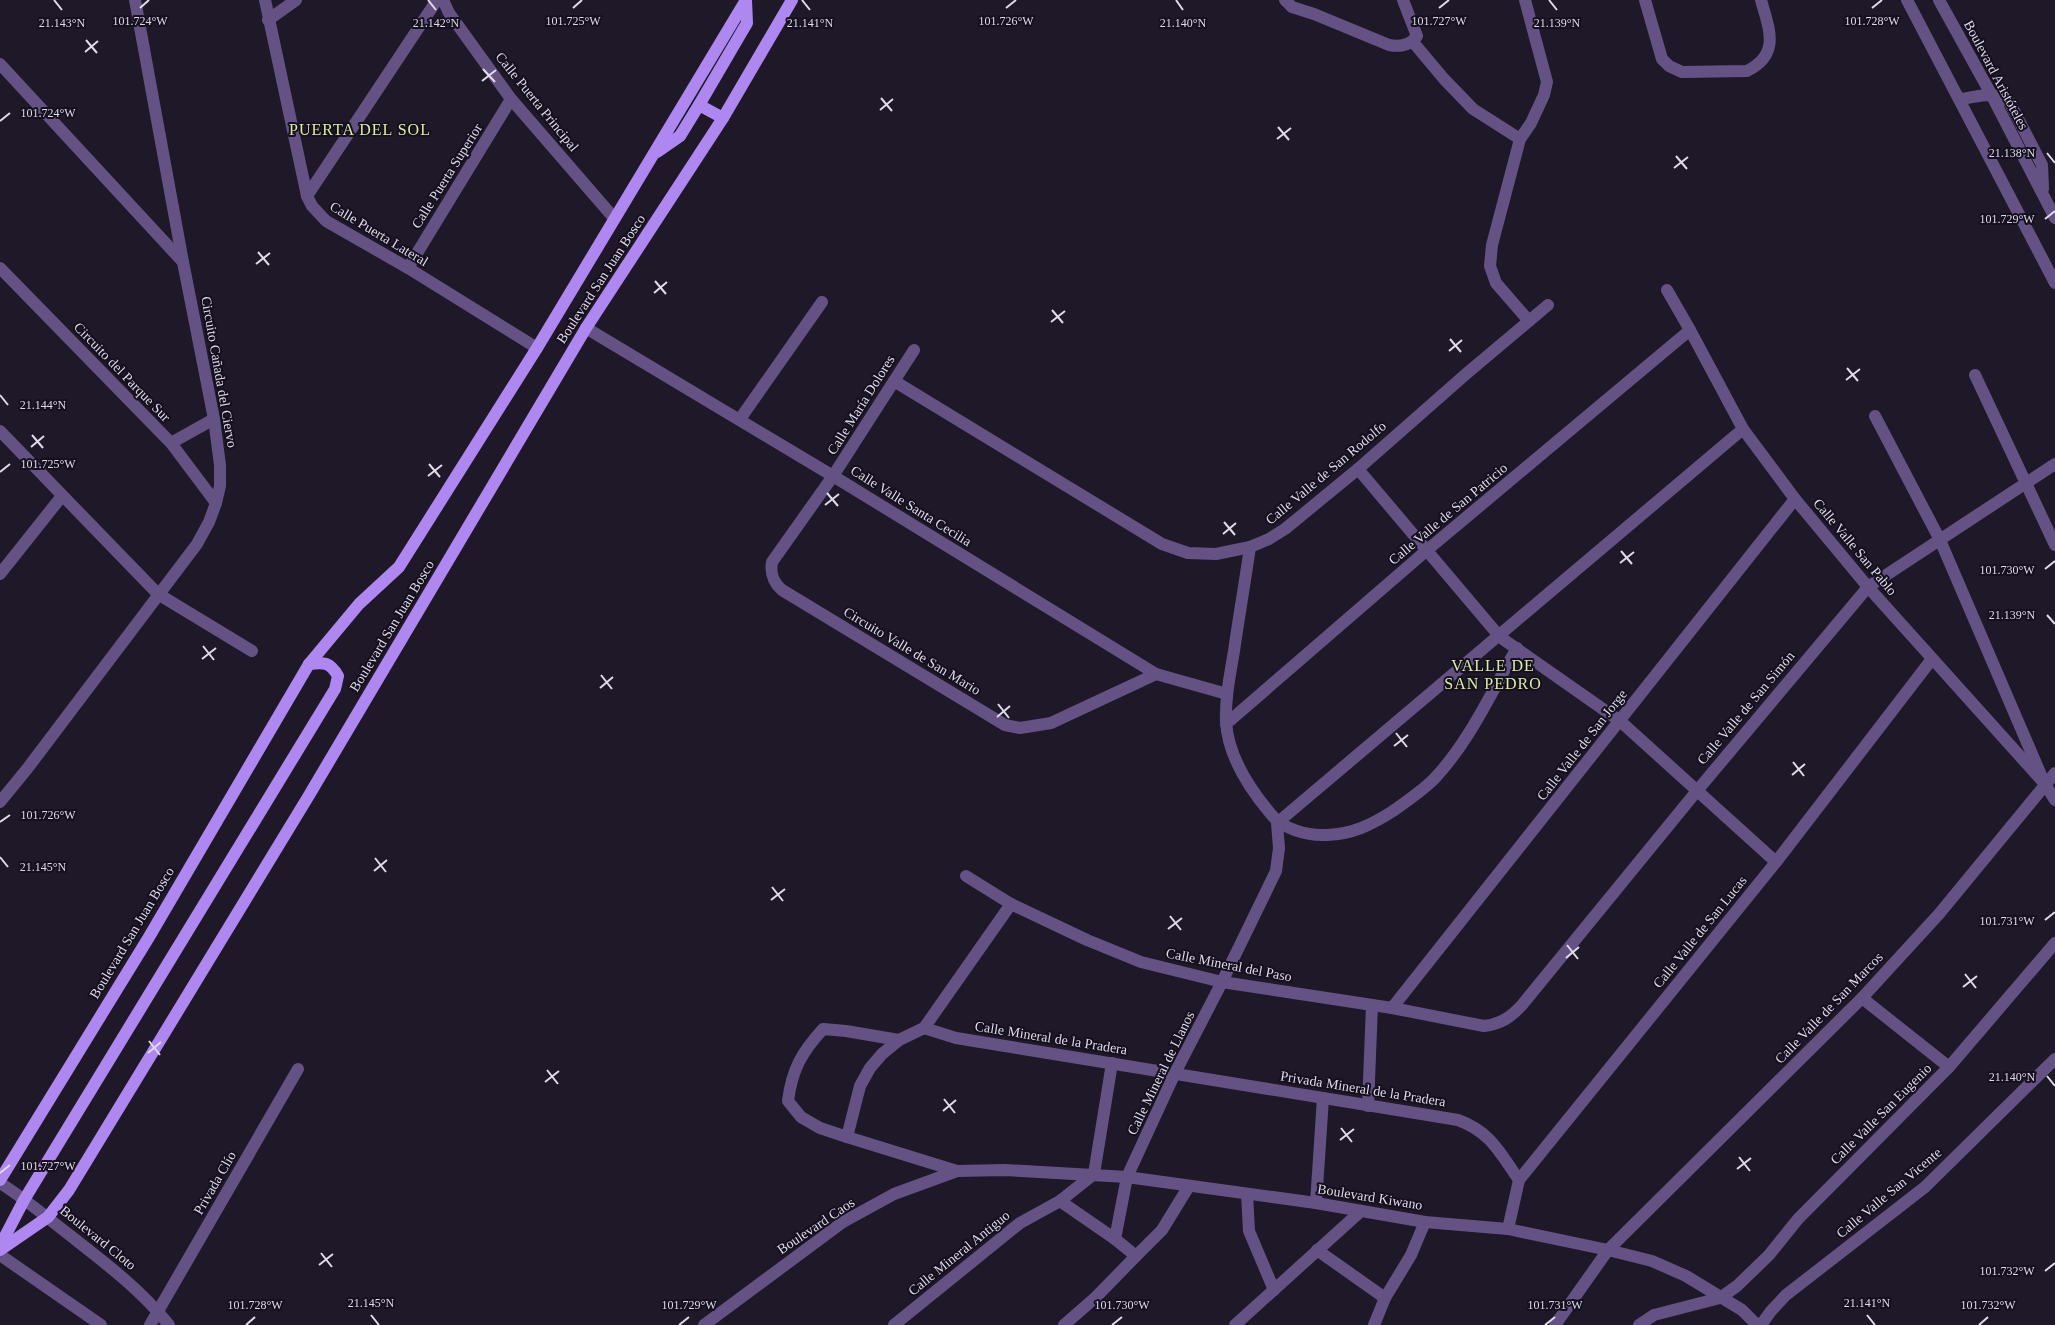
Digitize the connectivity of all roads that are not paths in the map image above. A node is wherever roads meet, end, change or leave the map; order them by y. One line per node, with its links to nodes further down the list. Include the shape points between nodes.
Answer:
1 (135, 0): 28 (street, Circuito Cañada del Ciervo)
2 (265, 0): 15 (street, Calle Puerta Lateral)
3 (296, 0): 15 (street)
4 (437, 0): 25 (street)
5 (443, 0): 19 (street, Calle Puerta Principal, via 449,13)
6 (746, 0): 21 (main road, via 747,22); 24 (main road, Boulevard San Juan Bosco)
7 (792, 0): 22 (main road, Boulevard San Juan Bosco)
8 (1285, 0): 16 (street, via 1292,7 1389,45)
9 (1403, 0): 16 (street, via 1417,36)
10 (1525, 0): 23 (street, via 1547,82 1531,123)
11 (1645, 0): 12 (street, via 1662,59 1682,72 1747,71 1757,66 1769,49 1771,34)
12 (1761, 0)
13 (1907, 0): 20 (street)
14 (1939, 0): 18 (street, Boulevard Aristóteles)
15 (268, 20): 25 (street, Calle Puerta Lateral)
16 (1413, 42): 23 (street, via 1473,109)
17 (1, 62): 28 (street)
18 (1991, 94): 20 (street); 26 (street, Boulevard Aristóteles)
19 (512, 99): 27 (street, Calle Puerta Principal); 30 (street, Calle Puerta Superior)
20 (1960, 99): 31 (street)
21 (699, 105): 22 (main road); 24 (main road, via 680,136)
22 (723, 118): 36 (main road, Boulevard San Juan Bosco)
23 (1520, 139): 35 (street, via 1492,245 1490,266 1496,283)
24 (652, 155): 27 (main road, Boulevard San Juan Bosco)
25 (308, 196): 30 (street, Calle Puerta Lateral, via 312,206 326,221)
26 (2054, 212)
27 (614, 218): 38 (main road, Boulevard San Juan Bosco)
28 (183, 262): 43 (street, Circuito Cañada del Ciervo)
29 (0, 268): 47 (street, Circuito del Parque Sur)
30 (408, 268): 38 (street, Calle Puerta Lateral)
31 (2055, 283)
32 (1666, 290): 37 (street, Calle Valle San Pablo)
33 (822, 302): 44 (street)
34 (1548, 305): 35 (street, Calle Valle de San Rodolfo)
35 (1529, 321): 49 (street, Calle Valle de San Rodolfo)
36 (586, 328): 44 (street, Calle Valle Santa Cecilia); 107 (main road, Boulevard San Juan Bosco, via 308,798 70,1190)
37 (1690, 330): 45 (street, Calle Valle San Pablo); 58 (street, Calle Valle de San Patricio)
38 (537, 348): 66 (main road, Boulevard San Juan Bosco, via 398,567 359,604)
39 (914, 350): 41 (street, Calle María Dolores)
40 (1975, 375): 51 (street)
41 (894, 380): 50 (street, Calle María Dolores); 57 (street, via 1162,544 1188,553 1216,554)
42 (1875, 416): 55 (street)
43 (214, 419): 47 (street); 54 (street, Circuito Cañada del Ciervo, via 220,465)
44 (740, 419): 50 (street, Calle Valle Santa Cecilia)
45 (1743, 430): 53 (street, Calle Valle San Pablo); 62 (street)
46 (0, 432): 52 (street)
47 (171, 443): 54 (street, Circuito del Parque Sur)
48 (2055, 464): 51 (street, Calle Valle de San Simón)
49 (1358, 469): 57 (street, Calle Valle de San Rodolfo, via 1285,529); 58 (street)
50 (833, 476): 67 (street, Calle Valle Santa Cecilia); 67 (street, Circuito Valle de San Mario, via 772,562 772,576 782,590 1005,725 1020,728 1051,723)
51 (2025, 482): 55 (street, Calle Valle de San Simón); 56 (street)
52 (62, 496): 59 (street); 61 (street)
53 (1795, 499): 60 (street, Calle Valle San Pablo); 69 (street, Calle Valle de San Jorge)
54 (216, 503): 61 (street, Circuito Cañada del Ciervo, via 197,544)
55 (1940, 540): 60 (street, Calle Valle de San Simón); 72 (street)
56 (2055, 545)
57 (1250, 547): 68 (street)
58 (1426, 551): 62 (street); 70 (street, Calle Valle de San Patricio)
59 (0, 574)
60 (1868, 587): 65 (street, Calle Valle San Pablo); 73 (street, Calle Valle de San Simón)
61 (158, 594): 64 (street); 75 (street, Circuito Cañada del Ciervo)
62 (1500, 637): 63 (street); 76 (street)
63 (1518, 648): 69 (street); 76 (street, via 1472,728 1445,767 1412,798 1372,825 1352,832 1313,836)
64 (252, 651)
65 (1932, 659): 72 (street, Calle Valle San Pablo); 77 (street, Calle Valle de San Lucas)
66 (309, 664): 100 (main road, Boulevard San Juan Bosco, via 149,937); 103 (main road, via 325,662 333,667 338,676 335,689)
67 (1156, 674): 68 (street, Calle Valle Santa Cecilia)
68 (1227, 694): 70 (street)
69 (1620, 721): 73 (street); 84 (street, Calle Valle de San Jorge)
70 (1226, 724): 76 (street, via 1243,774)
71 (2055, 773): 72 (street, Calle Valle de San Marcos)
72 (2045, 784): 74 (street, Calle Valle San Pablo); 82 (street, Calle Valle de San Marcos, via 1940,914)
73 (1696, 792): 77 (street); 85 (street, Calle Valle de San Simón, via 1522,1005)
74 (2055, 800)
75 (0, 802)
76 (1278, 823): 81 (street, Calle Mineral de Llanos, via 1276,871)
77 (1776, 862): 99 (street, Calle Valle de San Lucas)
78 (966, 876): 79 (street, Calle Mineral del Paso)
79 (1011, 904): 81 (street, Calle Mineral del Paso, via 1141,962); 86 (street)
80 (2055, 943): 90 (street, Calle Valle San Eugenio)
81 (1222, 982): 83 (street, Calle Mineral del Paso); 92 (street, Calle Mineral de Llanos)
82 (1862, 998): 90 (street); 114 (street, Calle Valle de San Marcos)
83 (1372, 1005): 84 (street, Calle Mineral del Paso); 94 (street)
84 (1392, 1008): 85 (street, Calle Mineral del Paso, via 1484,1026)
85 (1504, 1021)
86 (924, 1028): 87 (street); 89 (street, Calle Mineral de la Pradera, via 956,1038)
87 (899, 1040): 95 (street, via 870,1068 860,1086); 95 (street, via 823,1029 806,1048 791,1080 788,1101 801,1117 820,1128)
88 (2055, 1059): 132 (street, Calle Valle San Vicente, via 1925,1187 1786,1295)
89 (1112, 1063): 92 (street, Calle Mineral de la Pradera); 97 (street)
90 (1949, 1067): 119 (street, Calle Valle San Eugenio, via 1798,1219 1769,1255)
91 (298, 1069): 120 (street, Privada Clío)
92 (1175, 1073): 93 (street, Privada Mineral de la Pradera); 98 (street, Calle Mineral de Llanos)
93 (1323, 1098): 94 (street, Privada Mineral de la Pradera); 105 (street)
94 (1368, 1106): 99 (street, Privada Mineral de la Pradera, via 1458,1120 1471,1125 1491,1140)
95 (847, 1137): 96 (street)
96 (957, 1171): 97 (street, Boulevard Kiwano); 124 (street, Boulevard Caos, via 894,1194 843,1222)
97 (1094, 1174): 98 (street, Boulevard Kiwano); 104 (street, Calle Mineral Antiguo)
98 (1128, 1177): 101 (street, Boulevard Kiwano); 110 (street, Calle Mineral de Llanos)
99 (1519, 1180): 109 (street, Calle Valle de San Lucas)
100 (0, 1181): 103 (street, Boulevard Cloto)
101 (1189, 1186): 102 (street, Boulevard Kiwano); 116 (street, via 1162,1230)
102 (1247, 1194): 105 (street, Boulevard Kiwano); 117 (street, via 1249,1232)
103 (24, 1200): 107 (street, Boulevard Cloto); 111 (main road)
104 (1060, 1201): 110 (street); 125 (street, Calle Mineral Antiguo, via 1020,1223)
105 (1316, 1203): 106 (street, Boulevard Kiwano)
106 (1360, 1210): 108 (street, Boulevard Kiwano); 113 (street)
107 (48, 1217): 112 (main road, Boulevard San Juan Bosco); 120 (street, Boulevard Cloto, via 132,1285)
108 (1425, 1222): 109 (street, Boulevard Kiwano); 118 (street, via 1411,1256)
109 (1508, 1229): 114 (street, Boulevard Kiwano)
110 (1115, 1239): 116 (street)
111 (0, 1246)
112 (0, 1250)
113 (1317, 1250): 117 (street); 118 (street)
114 (1608, 1250): 119 (street, Boulevard Kiwano, via 1652,1262 1686,1276); 129 (street, Calle Valle de San Marcos)
115 (0, 1255): 121 (street)
116 (1136, 1256): 126 (street)
117 (1274, 1290): 127 (street)
118 (1385, 1298): 128 (street)
119 (1720, 1298): 130 (street, via 1654,1315); 131 (street, Boulevard Kiwano, via 1742,1310)
120 (158, 1311): 122 (street, Privada Clío); 123 (street, Boulevard Cloto)
121 (101, 1325)
122 (150, 1325)
123 (170, 1325)
124 (704, 1325)
125 (894, 1325)
126 (1064, 1325)
127 (1235, 1325)
128 (1374, 1325)
129 (1555, 1325)
130 (1639, 1325)
131 (1756, 1325)
132 (1761, 1325)

